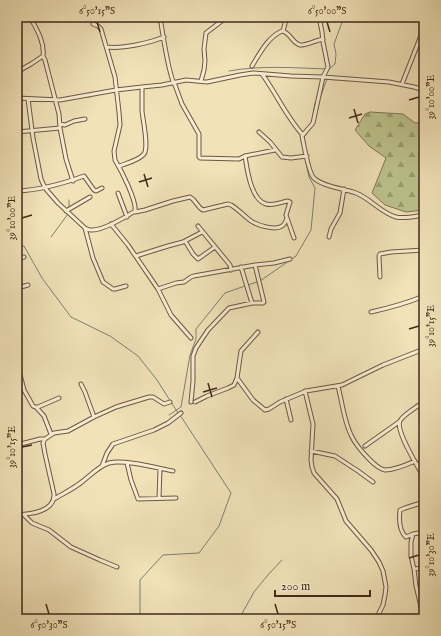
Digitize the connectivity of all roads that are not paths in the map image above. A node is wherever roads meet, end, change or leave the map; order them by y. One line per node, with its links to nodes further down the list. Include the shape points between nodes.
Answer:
1 (30, 17): 12 (street, via 38,32)
2 (160, 17): 9 (street)
3 (227, 17): 17 (street, via 206,32)
4 (285, 17): 8 (street)
5 (319, 17): 10 (street)
6 (93, 24): 11 (street, via 101,29)
7 (424, 28): 19 (street)
8 (283, 31): 10 (street, via 300,45); 13 (street, via 268,41)
9 (164, 37): 11 (street, via 129,46); 18 (street)
10 (323, 39): 16 (street, via 328,64)
11 (107, 47): 21 (street)
12 (43, 56): 14 (street); 25 (street)
13 (252, 66)
14 (17, 72)
15 (262, 74): 16 (street); 17 (street, via 253,73); 31 (street)
16 (323, 77): 19 (street); 31 (street, via 313,123)
17 (202, 81): 18 (street)
18 (173, 82): 20 (street); 33 (street, via 199,134 199,157 239,159)
19 (402, 84): 22 (street)
20 (142, 86): 21 (street); 35 (street, via 145,152 138,159)
21 (116, 90): 25 (street); 35 (street, via 120,125 114,156)
22 (424, 90)
23 (17, 98): 24 (street)
24 (28, 99): 25 (street); 28 (street)
25 (55, 100): 27 (street)
26 (85, 119): 27 (street)
27 (60, 126): 28 (street); 36 (street)
28 (32, 131): 29 (street); 37 (street, via 39,172)
29 (17, 132)
30 (259, 132): 32 (street)
31 (302, 134): 34 (street)
32 (275, 150): 33 (street); 34 (street, via 283,158)
33 (245, 156): 47 (street, via 252,186 258,197 270,204 289,201 291,203 286,213)
34 (307, 156): 39 (street, via 310,171 315,179)
35 (119, 166): 44 (street, via 133,198)
36 (73, 180): 37 (street); 38 (street, via 84,176 94,190)
37 (45, 188): 40 (street); 43 (street)
38 (102, 188)
39 (344, 189): 45 (street, via 361,195 394,216); 52 (street, via 340,213)
40 (17, 191)
41 (118, 193): 46 (street)
42 (90, 197): 43 (street)
43 (66, 211): 50 (street)
44 (135, 212): 46 (street); 47 (street, via 190,197 202,209 231,205 252,222 267,227 281,227)
45 (424, 215)
46 (127, 217): 48 (street)
47 (287, 218): 53 (street)
48 (112, 224): 50 (street, via 92,230); 57 (street)
49 (198, 226): 51 (street)
50 (85, 228): 66 (street, via 103,282 113,289)
51 (202, 232): 54 (street); 55 (street)
52 (329, 237)
53 (294, 238)
54 (185, 241): 55 (street, via 198,259); 57 (street)
55 (215, 247): 63 (street, via 230,265)
56 (424, 250): 64 (street, via 380,254)
57 (136, 256): 68 (street)
58 (24, 257): 60 (street)
59 (290, 259): 61 (street)
60 (17, 260)
61 (255, 265): 62 (street); 70 (street, via 264,301)
62 (241, 267): 63 (street); 70 (street)
63 (231, 270): 68 (street, via 191,277 184,282)
64 (380, 277)
65 (28, 285): 67 (street)
66 (126, 286)
67 (17, 288)
68 (158, 289): 73 (street, via 169,313)
69 (424, 296): 71 (street)
70 (252, 303): 83 (street, via 228,309 208,330 196,348 193,356)
71 (371, 312)
72 (258, 332): 76 (street, via 241,351)
73 (191, 338)
74 (424, 349): 78 (street)
75 (17, 369): 86 (street, via 24,390)
76 (237, 378): 81 (street, via 253,400 265,410); 84 (street, via 232,386)
77 (81, 384): 88 (street)
78 (338, 386): 79 (street); 97 (street, via 351,436 374,464 386,470)
79 (305, 391): 81 (street); 95 (street, via 313,424)
80 (58, 398): 86 (street)
81 (286, 399): 89 (street)
82 (170, 402): 88 (street, via 164,404 149,397)
83 (191, 402)
84 (195, 402)
85 (424, 402): 90 (street)
86 (36, 407): 91 (street, via 44,416)
87 (181, 413): 100 (street, via 154,430 113,444)
88 (94, 417): 91 (street, via 68,431)
89 (291, 420)
90 (399, 422): 94 (street); 97 (street, via 402,437)
91 (51, 434): 92 (street)
92 (45, 439): 93 (street); 107 (street, via 43,443)
93 (17, 445)
94 (365, 446)
95 (311, 451): 104 (street, via 335,456); 117 (street, via 311,466 314,473 337,499 346,521 381,565 386,592)
96 (424, 460): 99 (street)
97 (415, 461): 99 (street)
98 (127, 463): 100 (street); 101 (street); 105 (street, via 138,499)
99 (417, 465): 103 (street)
100 (102, 466): 107 (street, via 84,481)
101 (160, 468): 102 (street); 105 (street)
102 (173, 471)
103 (424, 478)
104 (373, 482)
105 (159, 498): 106 (street)
106 (176, 498)
107 (54, 499): 110 (street, via 51,505 42,511)
108 (424, 502): 112 (street, via 400,510 401,530 404,536)
109 (17, 515): 110 (street)
110 (24, 515): 113 (street, via 32,523 49,530 71,547)
111 (424, 532): 112 (street)
112 (413, 534): 115 (street, via 411,556)
113 (117, 567)
114 (424, 568): 115 (street)
115 (414, 569): 116 (street)
116 (422, 604): 119 (street)
117 (377, 618): 118 (street)
118 (382, 619)
119 (424, 619)

